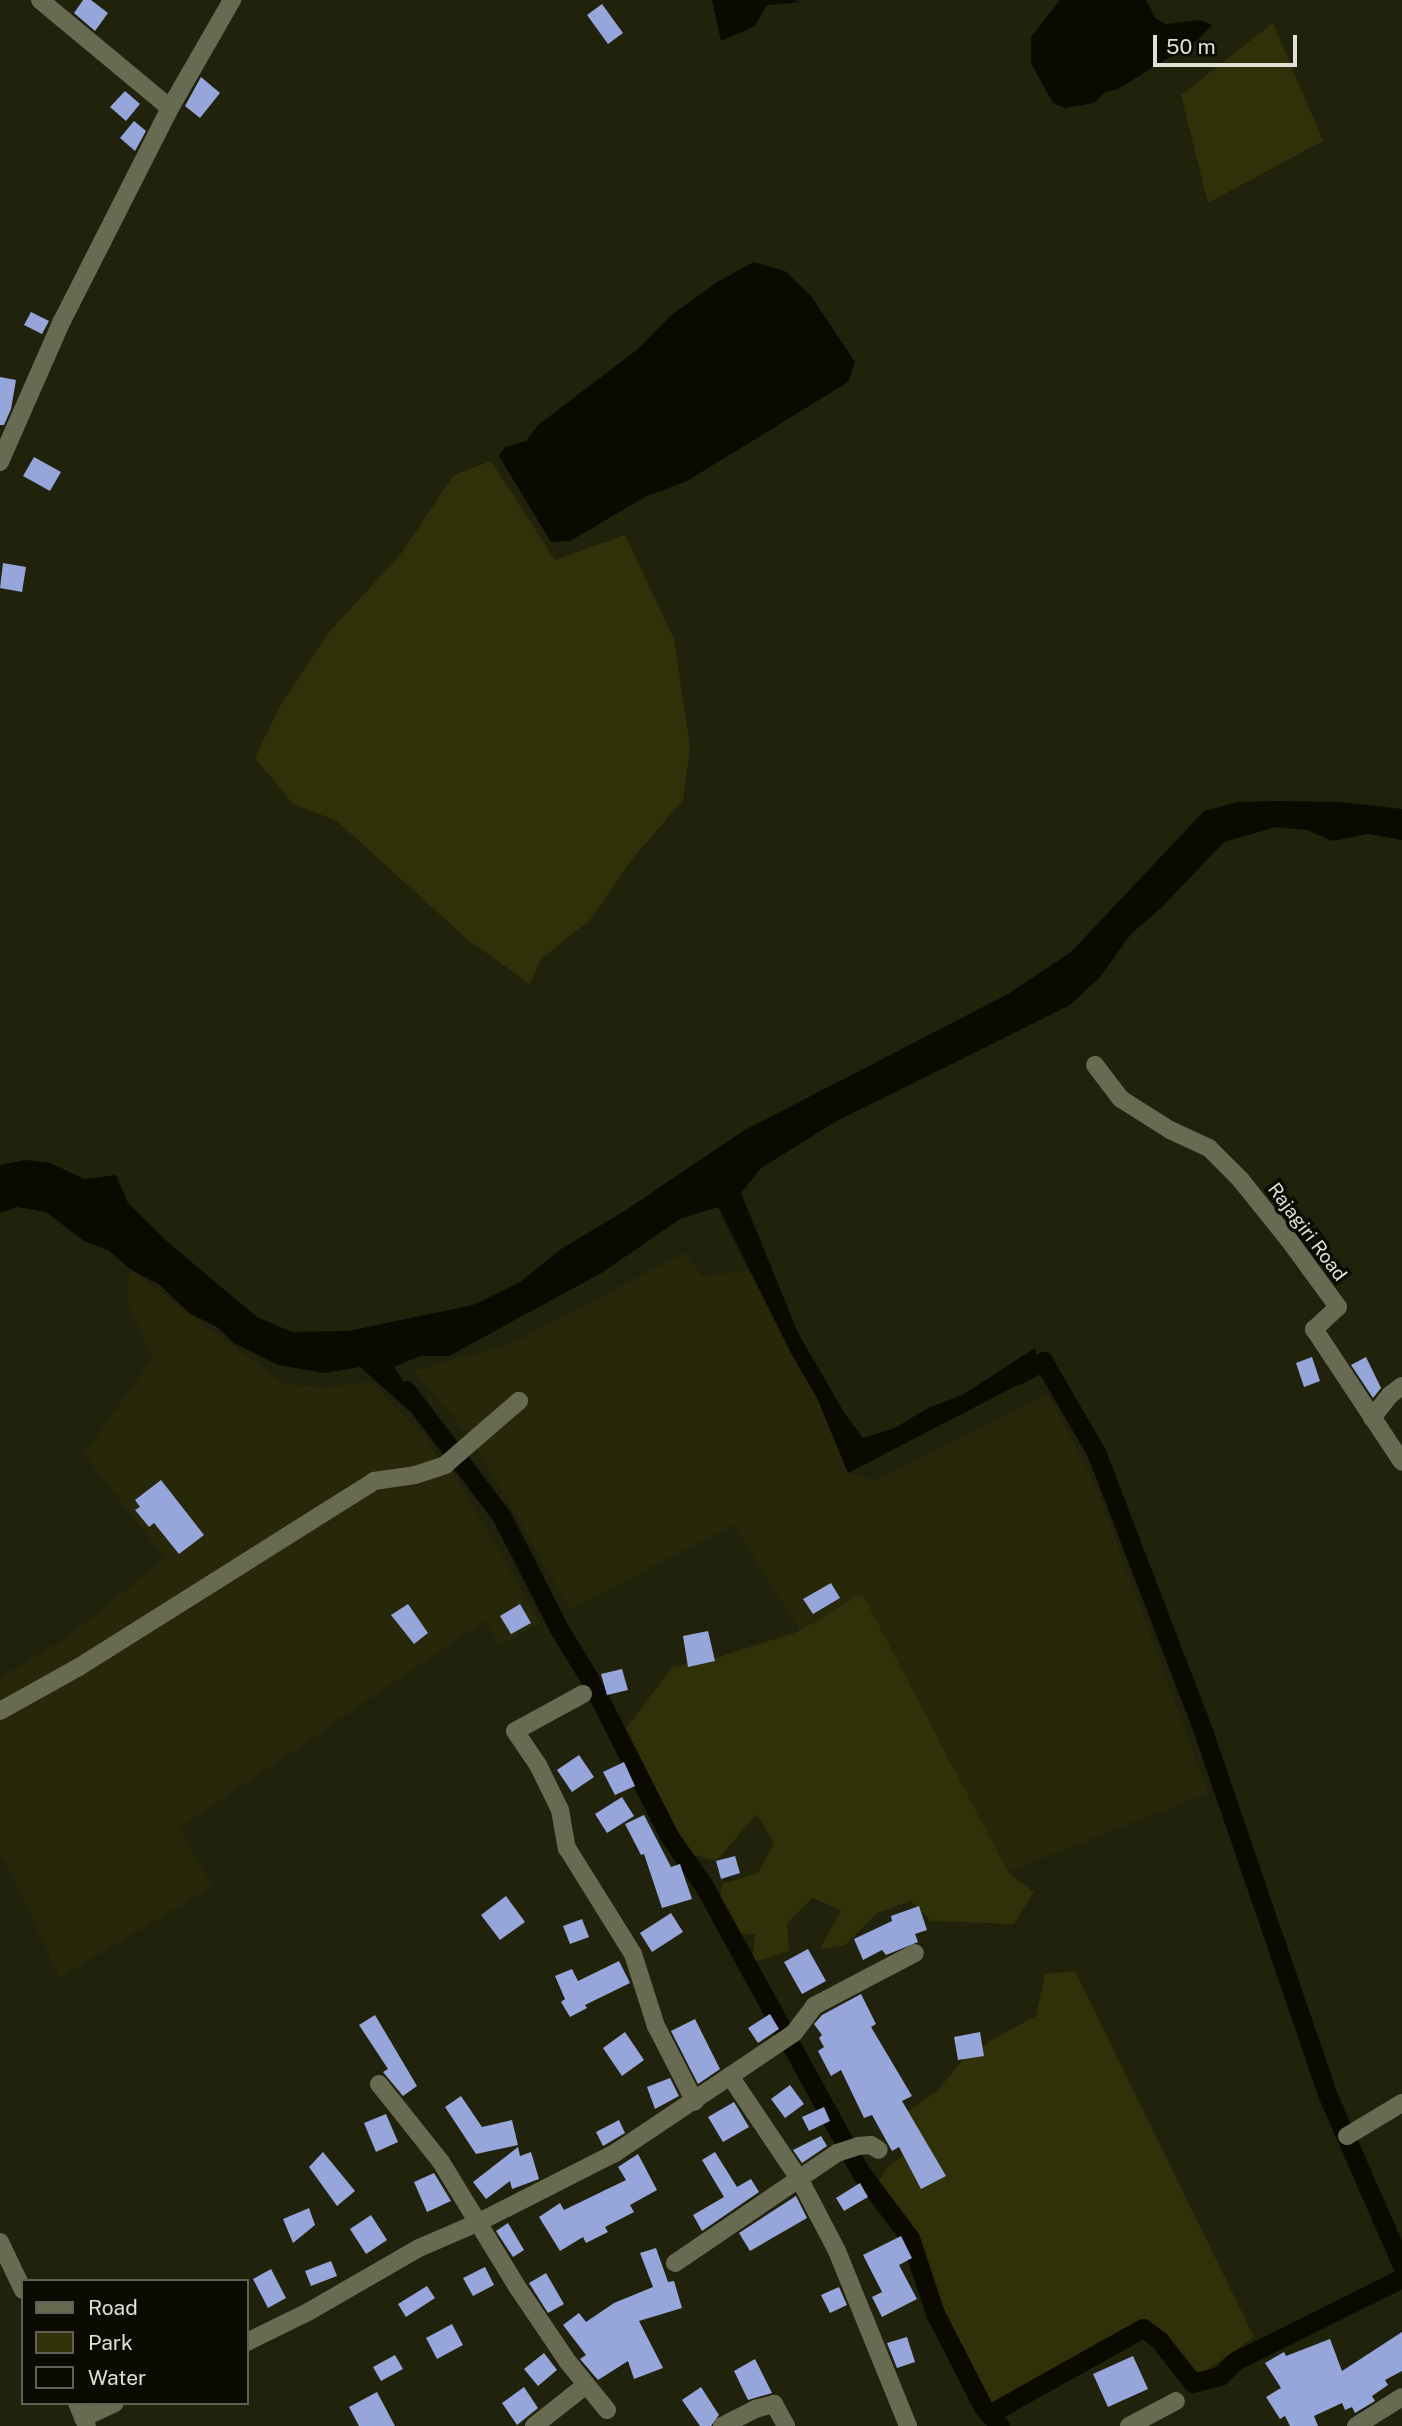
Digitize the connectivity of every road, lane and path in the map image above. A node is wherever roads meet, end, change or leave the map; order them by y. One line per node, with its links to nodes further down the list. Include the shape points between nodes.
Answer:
1 (40, 0): 3 (street)
2 (232, 0): 3 (street)
3 (170, 108): 4 (street, via 62,321)
4 (0, 462)
5 (1095, 1065): 8 (street, Rajagiri Road, via 1121,1098 1170,1130 1209,1148 1289,1240 1338,1307 1314,1329)
6 (1402, 1386): 8 (street)
7 (519, 1401): 11 (street, via 445,1465 374,1481 79,1667)
8 (1372, 1418): 9 (street, Rajagiri Road)
9 (1402, 1462)
10 (583, 1694): 15 (street, via 515,1731 560,1810 567,1848 633,1954 656,2026)
11 (0, 1711)
12 (915, 1953): 13 (street, via 814,2006 788,2037)
13 (730, 2076): 15 (street); 19 (street)
14 (379, 2084): 20 (street, via 441,2162)
15 (695, 2102): 20 (street, via 615,2153)
16 (1402, 2103): 17 (street)
17 (1347, 2136)
18 (879, 2150): 19 (street, via 859,2146 837,2153)
19 (800, 2180): 22 (street); 34 (street, via 837,2251)
20 (479, 2222): 24 (street, via 419,2248); 25 (street, via 518,2288)
21 (0, 2242): 23 (street)
22 (675, 2263)
23 (21, 2286)
24 (248, 2342)
25 (586, 2385): 29 (street); 31 (street)
26 (1402, 2397): 36 (street)
27 (1176, 2401): 35 (street)
28 (110, 2405): 30 (street)
29 (607, 2410)
30 (82, 2416)
31 (534, 2426)
32 (722, 2426): 33 (street, via 774,2404)
33 (786, 2426)
34 (908, 2426)
35 (1129, 2426)
36 (1356, 2426)

